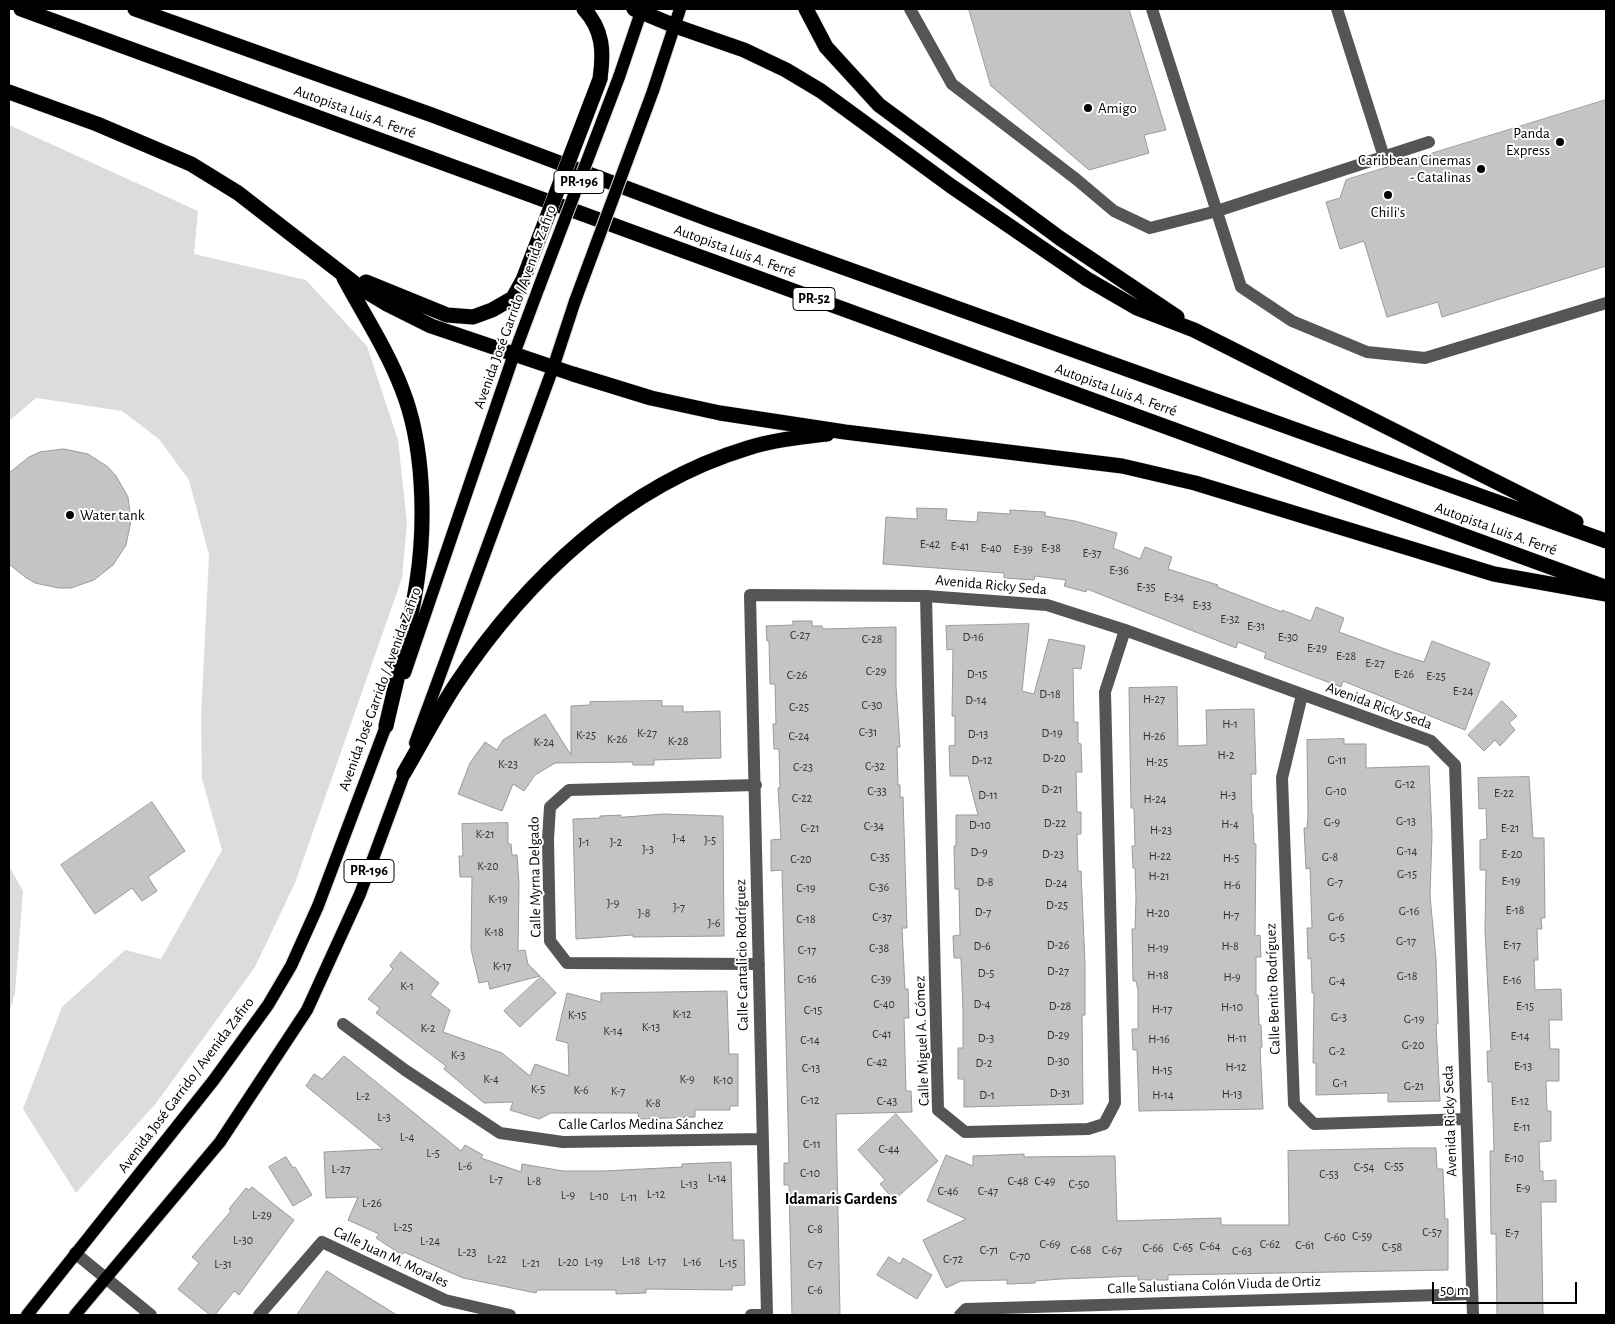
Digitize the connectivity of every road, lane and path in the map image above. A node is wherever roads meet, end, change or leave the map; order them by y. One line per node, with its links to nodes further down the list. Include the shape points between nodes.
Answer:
1 (22, 9): 22 (highway, Autopista Luis A. Ferré / PR-52)
2 (135, 9): 21 (highway, Autopista Luis A. Ferré / PR-52, via 432,115 730,227)
3 (584, 9): 15 (highway, bridge, via 599,30 603,59 600,78 523,280 513,298 473,317 447,315)
4 (680, 9): 10 (main road, PR-196)
5 (806, 9): 17 (highway, via 826,47 879,105 1061,239)
6 (910, 9): 14 (street, via 952,84 1114,211 1150,228)
7 (1152, 9): 14 (street)
8 (1337, 9): 13 (street)
9 (639, 10): 10 (highway); 18 (main road, Avenida José Garrido / Avenida Zafiro / PR-196, bridge, via 619,77)
10 (674, 26): 17 (highway, via 744,50 786,70 821,91 1087,279 1137,308); 19 (main road, PR-196, bridge)
11 (9, 92): 15 (highway, via 97,124 191,164 238,193)
12 (1429, 142): 13 (street)
13 (1384, 157): 14 (street)
14 (1217, 211): 16 (street, via 1241,287 1292,321 1367,352 1425,358)
15 (341, 272): 18 (highway, via 362,289 431,326); 28 (highway, via 388,355 415,432 421,509 418,580)
16 (1606, 303)
17 (1194, 330): 21 (highway, via 1518,491)
18 (514, 354): 19 (highway); 28 (main road, Avenida José Garrido / Avenida Zafiro / PR-196)
19 (553, 368): 20 (highway, via 651,398 720,413); 29 (main road, PR-196)
20 (845, 432): 24 (highway, via 1122,466 1195,483 1494,574); 29 (highway, via 750,447 675,477 626,505 573,549 514,607 455,686)
21 (1606, 540)
22 (1606, 588)
23 (750, 594): 25 (street, Avenida Ricky Seda); 30 (street, Calle Cantalicio Rodríguez)
24 (1606, 594)
25 (926, 596): 26 (street, Avenida Ricky Seda, via 1047,605); 26 (street, Calle Miguel A. Gómez, via 938,1110 964,1132 1088,1128 1104,1124 1115,1103 1106,692)
26 (1125, 630): 27 (street, Avenida Ricky Seda)
27 (1302, 695): 33 (street, Avenida Ricky Seda, via 1431,741 1455,765); 33 (street, Calle Benito Rodríguez, via 1282,778 1294,1104 1314,1124)
28 (386, 726): 35 (main road, Avenida José Garrido / Avenida Zafiro / PR-196, via 318,906 291,966 268,1005 213,1081)
29 (404, 773): 36 (main road, PR-196, via 360,894 307,1010 220,1142)
30 (756, 786): 31 (street, Calle Cantalicio Rodríguez); 31 (street, Calle Myrna Delgado, via 569,790 550,808 548,839 550,941 567,962)
31 (759, 964): 34 (street, Calle Cantalicio Rodríguez)
32 (343, 1024): 34 (street, Calle Carlos Medina Sánchez, via 500,1133 563,1142)
33 (1466, 1119): 37 (street, Avenida Ricky Seda)
34 (762, 1139): 44 (street, Calle Cantalicio Rodríguez)
35 (75, 1253): 36 (street); 38 (main road, Avenida José Garrido / Avenida Zafiro / PR-196)
36 (105, 1279): 39 (main road, PR-196); 40 (street)
37 (1472, 1294): 45 (street, Calle Salustiana Colón Viuda de Ortiz, via 966,1309); 46 (street, Avenida Ricky Seda)
38 (27, 1315)
39 (75, 1315)
40 (151, 1315)
41 (259, 1315): 42 (street, Calle Juan M. Morales, via 322,1242 445,1300)
42 (510, 1315)
43 (751, 1315): 44 (street)
44 (767, 1315)
45 (960, 1315)
46 (1472, 1315)

